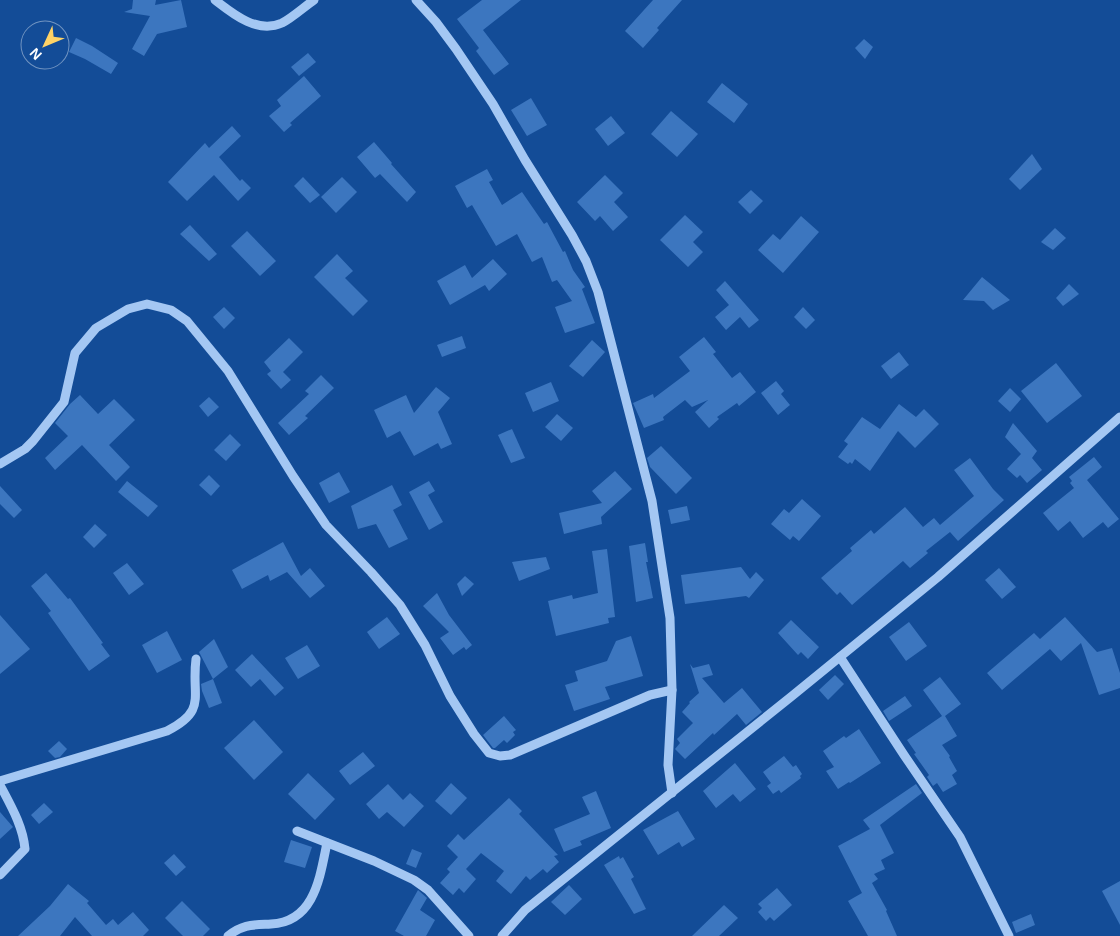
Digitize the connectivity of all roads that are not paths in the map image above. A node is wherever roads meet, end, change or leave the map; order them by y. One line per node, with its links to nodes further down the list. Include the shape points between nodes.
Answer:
1 (215, 0): 2 (street, via 249,23 260,25 282,22)
2 (314, 0)
3 (416, 0): 8 (street, via 451,42 494,104 572,235 598,292 652,501 670,618)
4 (1120, 417): 6 (street, via 938,577)
5 (0, 464): 8 (street, via 25,449 64,402 75,353 96,328 128,309 147,304 171,310 187,321 228,371 326,525 400,605 425,645 450,696 489,753 510,755 650,696)
6 (840, 657): 11 (street); 18 (street, via 960,837)
7 (196, 659): 9 (street, via 195,708 178,726)
8 (672, 690): 11 (street, via 668,765)
9 (0, 781)
10 (0, 785): 14 (street, via 24,836 25,849)
11 (672, 792): 17 (street, via 525,910)
12 (297, 831): 13 (street)
13 (327, 843): 15 (street, via 319,881 305,908 283,923 252,924); 16 (street, via 422,885)
14 (0, 875)
15 (228, 936)
16 (469, 936)
17 (502, 936)
18 (1009, 936)

